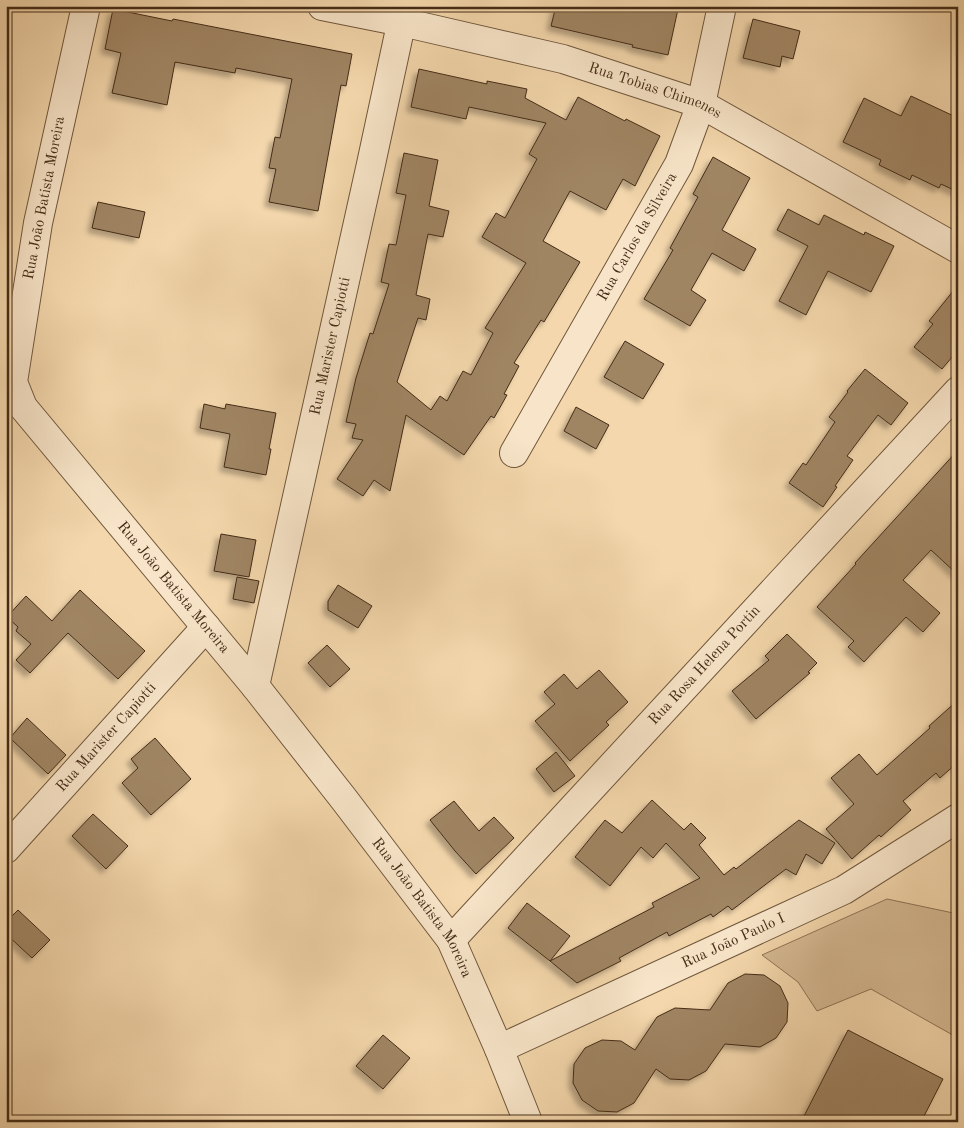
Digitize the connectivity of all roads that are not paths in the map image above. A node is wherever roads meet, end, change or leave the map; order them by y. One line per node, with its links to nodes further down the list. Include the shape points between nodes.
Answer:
1 (86, 6): 9 (street, Rua João Batista Moreira, via 38,223 12,382 23,407)
2 (322, 6): 4 (street, Rua Tobias Chimenes)
3 (722, 6): 5 (street, Rua Carlos da Silveira)
4 (403, 14): 5 (street, Rua Tobias Chimenes, via 563,59); 10 (street, Rua Marister Capiotti)
5 (701, 104): 6 (street, Rua Tobias Chimenes); 8 (street, Rua Carlos da Silveira, via 679,164)
6 (958, 249)
7 (958, 391): 13 (street, Rua Rosa Helena Portin)
8 (514, 453)
9 (206, 627): 10 (street, Rua João Batista Moreira); 12 (street, Rua Marister Capiotti)
10 (255, 686): 13 (street, Rua João Batista Moreira)
11 (958, 818): 14 (street, Rua João Paulo I, via 844,890)
12 (6, 849)
13 (450, 940): 14 (street, Rua João Batista Moreira)
14 (499, 1050): 15 (street, Rua João Batista Moreira)
15 (528, 1122)

